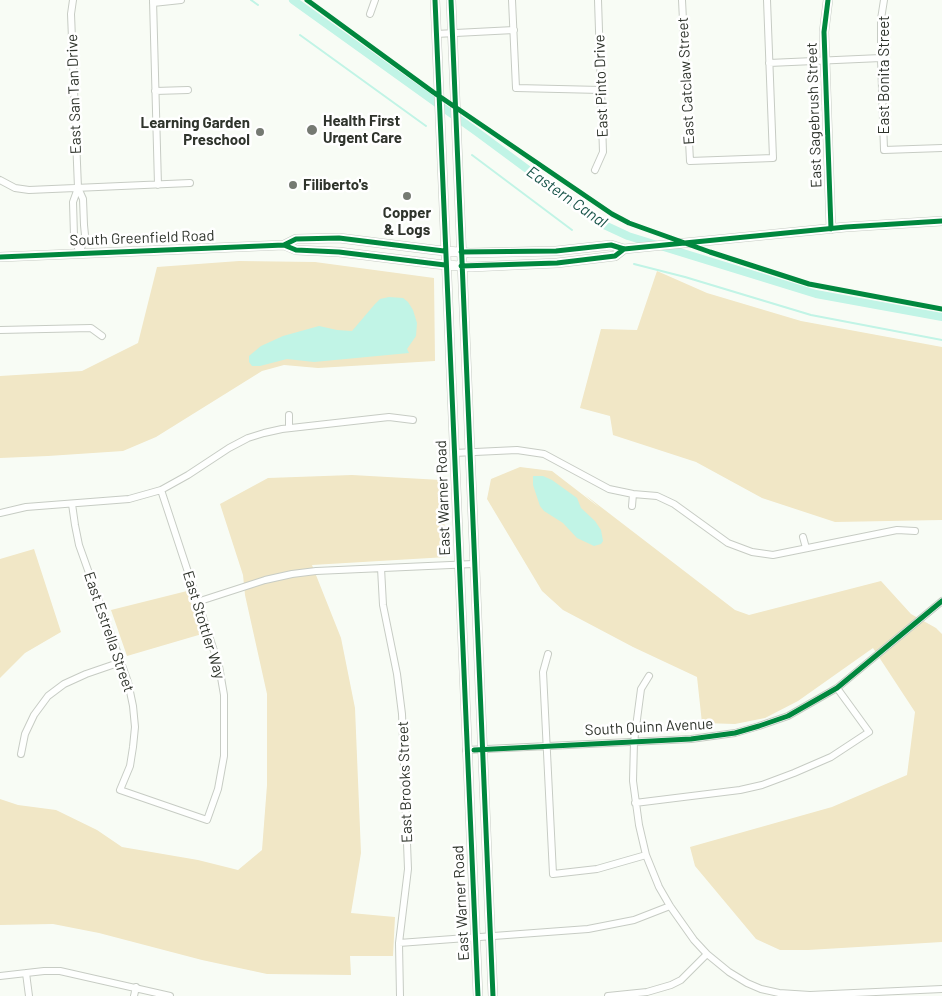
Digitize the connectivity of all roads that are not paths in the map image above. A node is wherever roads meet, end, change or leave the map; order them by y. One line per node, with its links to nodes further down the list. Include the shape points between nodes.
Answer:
1 (73, 0): 28 (street, East San Tan Drive)
2 (181, 0): 12 (street)
3 (375, 0): 13 (street)
4 (435, 0): 16 (main road, East Warner Road)
5 (451, 0): 15 (main road, East Warner Road)
6 (512, 0): 14 (street)
7 (598, 0): 21 (street, East Pinto Drive)
8 (682, 0): 19 (street, East Catclaw Street, via 690,161 773,158)
9 (767, 0): 19 (street)
10 (828, 0): 18 (main road, East Sagebrush Street)
11 (884, 0): 17 (street, East Bonita Street)
12 (153, 1): 22 (street)
13 (370, 14)
14 (514, 30): 15 (street); 21 (street, via 516,88)
15 (452, 33): 16 (street); 34 (main road, East Warner Road)
16 (436, 34): 33 (main road, East Warner Road)
17 (881, 58): 18 (street); 23 (street, East Bonita Street, via 884,150)
18 (824, 60): 19 (street); 30 (main road, East Sagebrush Street)
19 (769, 63)
20 (188, 90): 22 (street)
21 (601, 90): 24 (street, East Pinto Drive, via 603,152)
22 (156, 91): 27 (street)
23 (942, 148)
24 (595, 170)
25 (0, 180): 28 (street, via 15,188 29,190)
26 (190, 183): 27 (street)
27 (158, 185): 28 (street)
28 (78, 188): 35 (street, East San Tan Drive, via 83,200 85,235); 35 (street, East San Tan Drive, via 73,202 74,236)
29 (942, 221): 30 (main road, South Greenfield Road)
30 (831, 229): 32 (main road, South Greenfield Road)
31 (284, 245): 33 (main road, South Greenfield Road, via 296,239 339,238); 35 (main road, South Greenfield Road); 37 (main road, South Greenfield Road, via 296,250)
32 (624, 249): 34 (main road, South Greenfield Road, via 611,245 556,251); 38 (main road, South Greenfield Road, via 615,256 557,263)
33 (444, 251): 34 (main road, South Greenfield Road); 37 (main road, East Warner Road)
34 (461, 252): 38 (main road, East Warner Road)
35 (80, 254): 36 (main road, South Greenfield Road)
36 (0, 257)
37 (445, 265): 38 (main road, South Greenfield Road); 44 (main road, East Warner Road)
38 (461, 266): 45 (main road, East Warner Road)
39 (0, 330): 40 (street, via 91,328)
40 (102, 336)
41 (289, 415): 43 (street)
42 (412, 420): 43 (street, via 389,417)
43 (289, 428): 46 (street, via 248,438)
44 (454, 453): 45 (street); 55 (main road, East Warner Road)
45 (469, 453): 47 (street, via 517,450 544,454 610,489); 54 (main road, East Warner Road)
46 (161, 490): 48 (street, via 129,499); 58 (street, East Stottler Way)
47 (633, 494): 49 (street); 53 (street, via 657,496 674,504 728,543 752,552 773,555)
48 (72, 504): 50 (street); 60 (street, East Estrella Street, via 79,545)
49 (632, 506)
50 (0, 513)
51 (916, 531): 53 (street, via 897,530)
52 (803, 537): 53 (street)
53 (806, 548)
54 (474, 564): 55 (street); 65 (main road, East Warner Road)
55 (458, 565): 56 (street); 66 (main road, East Warner Road)
56 (381, 568): 58 (street, via 292,574); 74 (street, East Brooks Street, via 383,605 402,714 408,869)
57 (942, 601): 62 (street, South Quinn Avenue)
58 (197, 602): 68 (street, East Stottler Way, via 219,666 224,695 224,756 218,789 207,820)
59 (548, 654): 64 (street, via 543,672)
60 (121, 662): 67 (street, via 64,684 48,696 25,734); 68 (street, East Estrella Street, via 130,690 135,727 130,766)
61 (649, 676): 63 (street, via 641,689)
62 (837, 688): 63 (street, South Quinn Avenue, via 788,716 735,733); 69 (street, via 869,732 831,757 762,785)
63 (634, 742): 64 (street, South Quinn Avenue); 69 (street)
64 (546, 745): 65 (street, South Quinn Avenue); 70 (street, via 553,874 597,869)
65 (482, 749): 66 (street, South Quinn Avenue); 72 (main road, East Warner Road)
66 (466, 750): 73 (main road, East Warner Road)
67 (21, 754)
68 (120, 790)
69 (635, 803): 70 (street)
70 (646, 855): 71 (street)
71 (670, 906): 72 (street, via 604,927); 75 (street)
72 (491, 937): 73 (street); 85 (main road, East Warner Road)
73 (475, 938): 74 (street); 84 (main road, East Warner Road)
74 (399, 943): 83 (street, East Brooks Street)
75 (708, 954): 79 (street, via 747,983 779,993); 86 (street, via 681,980 671,985 646,992)
76 (26, 973): 77 (street); 78 (street, via 60,971); 80 (street)
77 (0, 976)
78 (136, 987): 81 (street); 82 (street)
79 (942, 989)
80 (29, 996)
81 (134, 996)
82 (170, 996)
83 (400, 996)
84 (478, 996)
85 (493, 996)
86 (608, 996)

